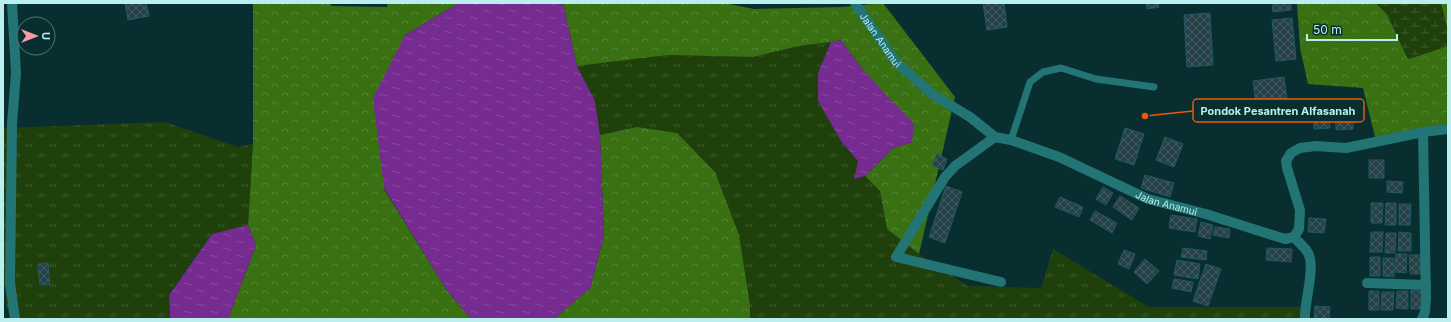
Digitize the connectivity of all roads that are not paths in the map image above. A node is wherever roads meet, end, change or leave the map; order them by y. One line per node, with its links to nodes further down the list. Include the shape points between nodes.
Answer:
1 (12, 3): 12 (street, via 16,73 12,124 10,283)
2 (855, 3): 6 (street, Jalan Anamui, via 896,62 932,94 970,117)
3 (1154, 87): 7 (lane, via 1096,79 1061,68 1043,72 1030,82)
4 (1448, 129): 5 (street)
5 (1423, 132): 8 (street, via 1346,148 1316,146 1291,152 1286,160 1287,168 1300,210 1299,229); 11 (street)
6 (995, 137): 7 (street, Jalan Anamui); 9 (street, via 955,166 945,178 896,257)
7 (1010, 140): 8 (street, Jalan Anamui, via 1059,157 1148,199 1285,239)
8 (1294, 237): 13 (street, via 1310,259)
9 (1000, 282)
10 (1367, 283): 11 (street)
11 (1426, 285): 14 (street, via 1425,312)
12 (15, 319)
13 (1305, 319)
14 (1422, 319)

